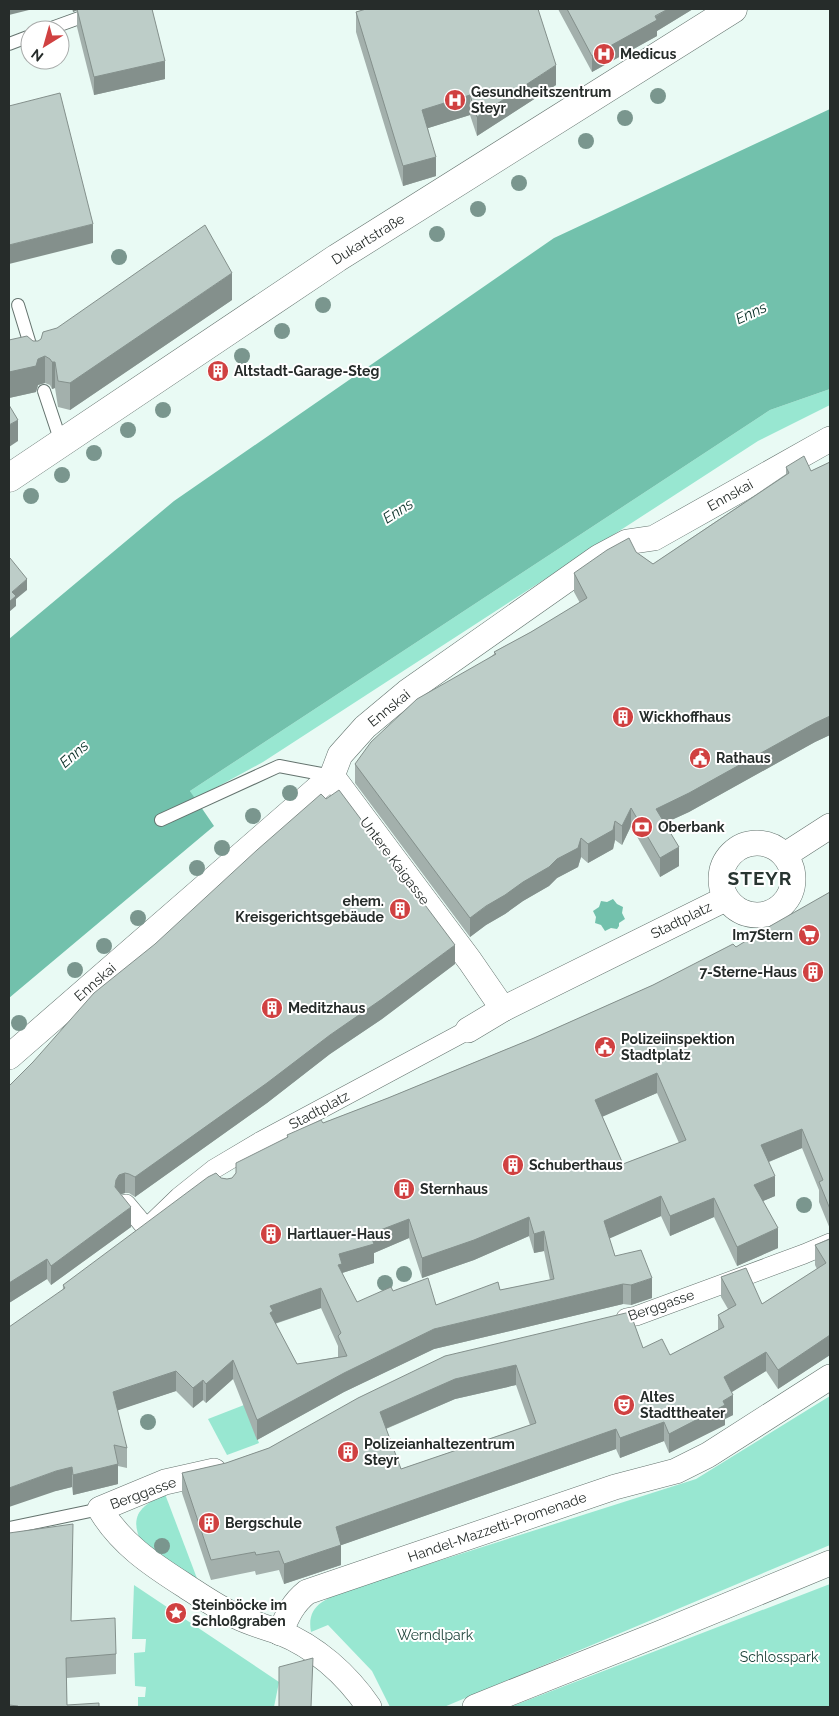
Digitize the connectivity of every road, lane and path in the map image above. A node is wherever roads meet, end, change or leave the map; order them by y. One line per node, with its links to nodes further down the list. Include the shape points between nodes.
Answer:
1 (104, 9): 3 (lane)
2 (734, 9): 8 (street, Dukartstraße, via 337,258)
3 (70, 21)
4 (18, 305): 5 (lane)
5 (35, 360)
6 (44, 391): 8 (lane)
7 (830, 439): 10 (street, Ennskai, via 654,538 627,542 599,556 400,698 365,727 340,755)
8 (60, 442): 9 (street, Dukartstraße)
9 (9, 478)
10 (332, 776): 11 (lane, via 280,766); 15 (street, Untere Kaigasse); 17 (street, Ennskai)
11 (161, 820)
12 (830, 826): 13 (street)
13 (785, 855): 14 (street, Stadtplatz, via 771,845 752,843 736,849 724,863 720,881); 14 (street, Stadtplatz, via 794,871 793,888 786,904 771,914 754,916 738,911)
14 (725, 898): 15 (street, Stadtplatz)
15 (503, 1009): 16 (street, Stadtplatz)
16 (468, 1030): 18 (street, Stadtplatz)
17 (9, 1057)
18 (214, 1169): 19 (street); 20 (street, Stadtplatz, via 179,1196 142,1233)
19 (226, 1188)
20 (126, 1204)
21 (830, 1243): 22 (street, Berggasse)
22 (615, 1321)
23 (830, 1377): 28 (street, Handel-Mazzetti-Promenade, via 708,1455 676,1471 615,1487 307,1592 296,1600)
24 (231, 1466): 25 (street, Berggasse, via 165,1482)
25 (100, 1509): 26 (lane); 28 (street, via 131,1548 148,1561 220,1608)
26 (9, 1528)
27 (830, 1563): 30 (street)
28 (280, 1633): 29 (street, via 304,1644 329,1663 355,1687)
29 (369, 1707)
30 (475, 1707)

